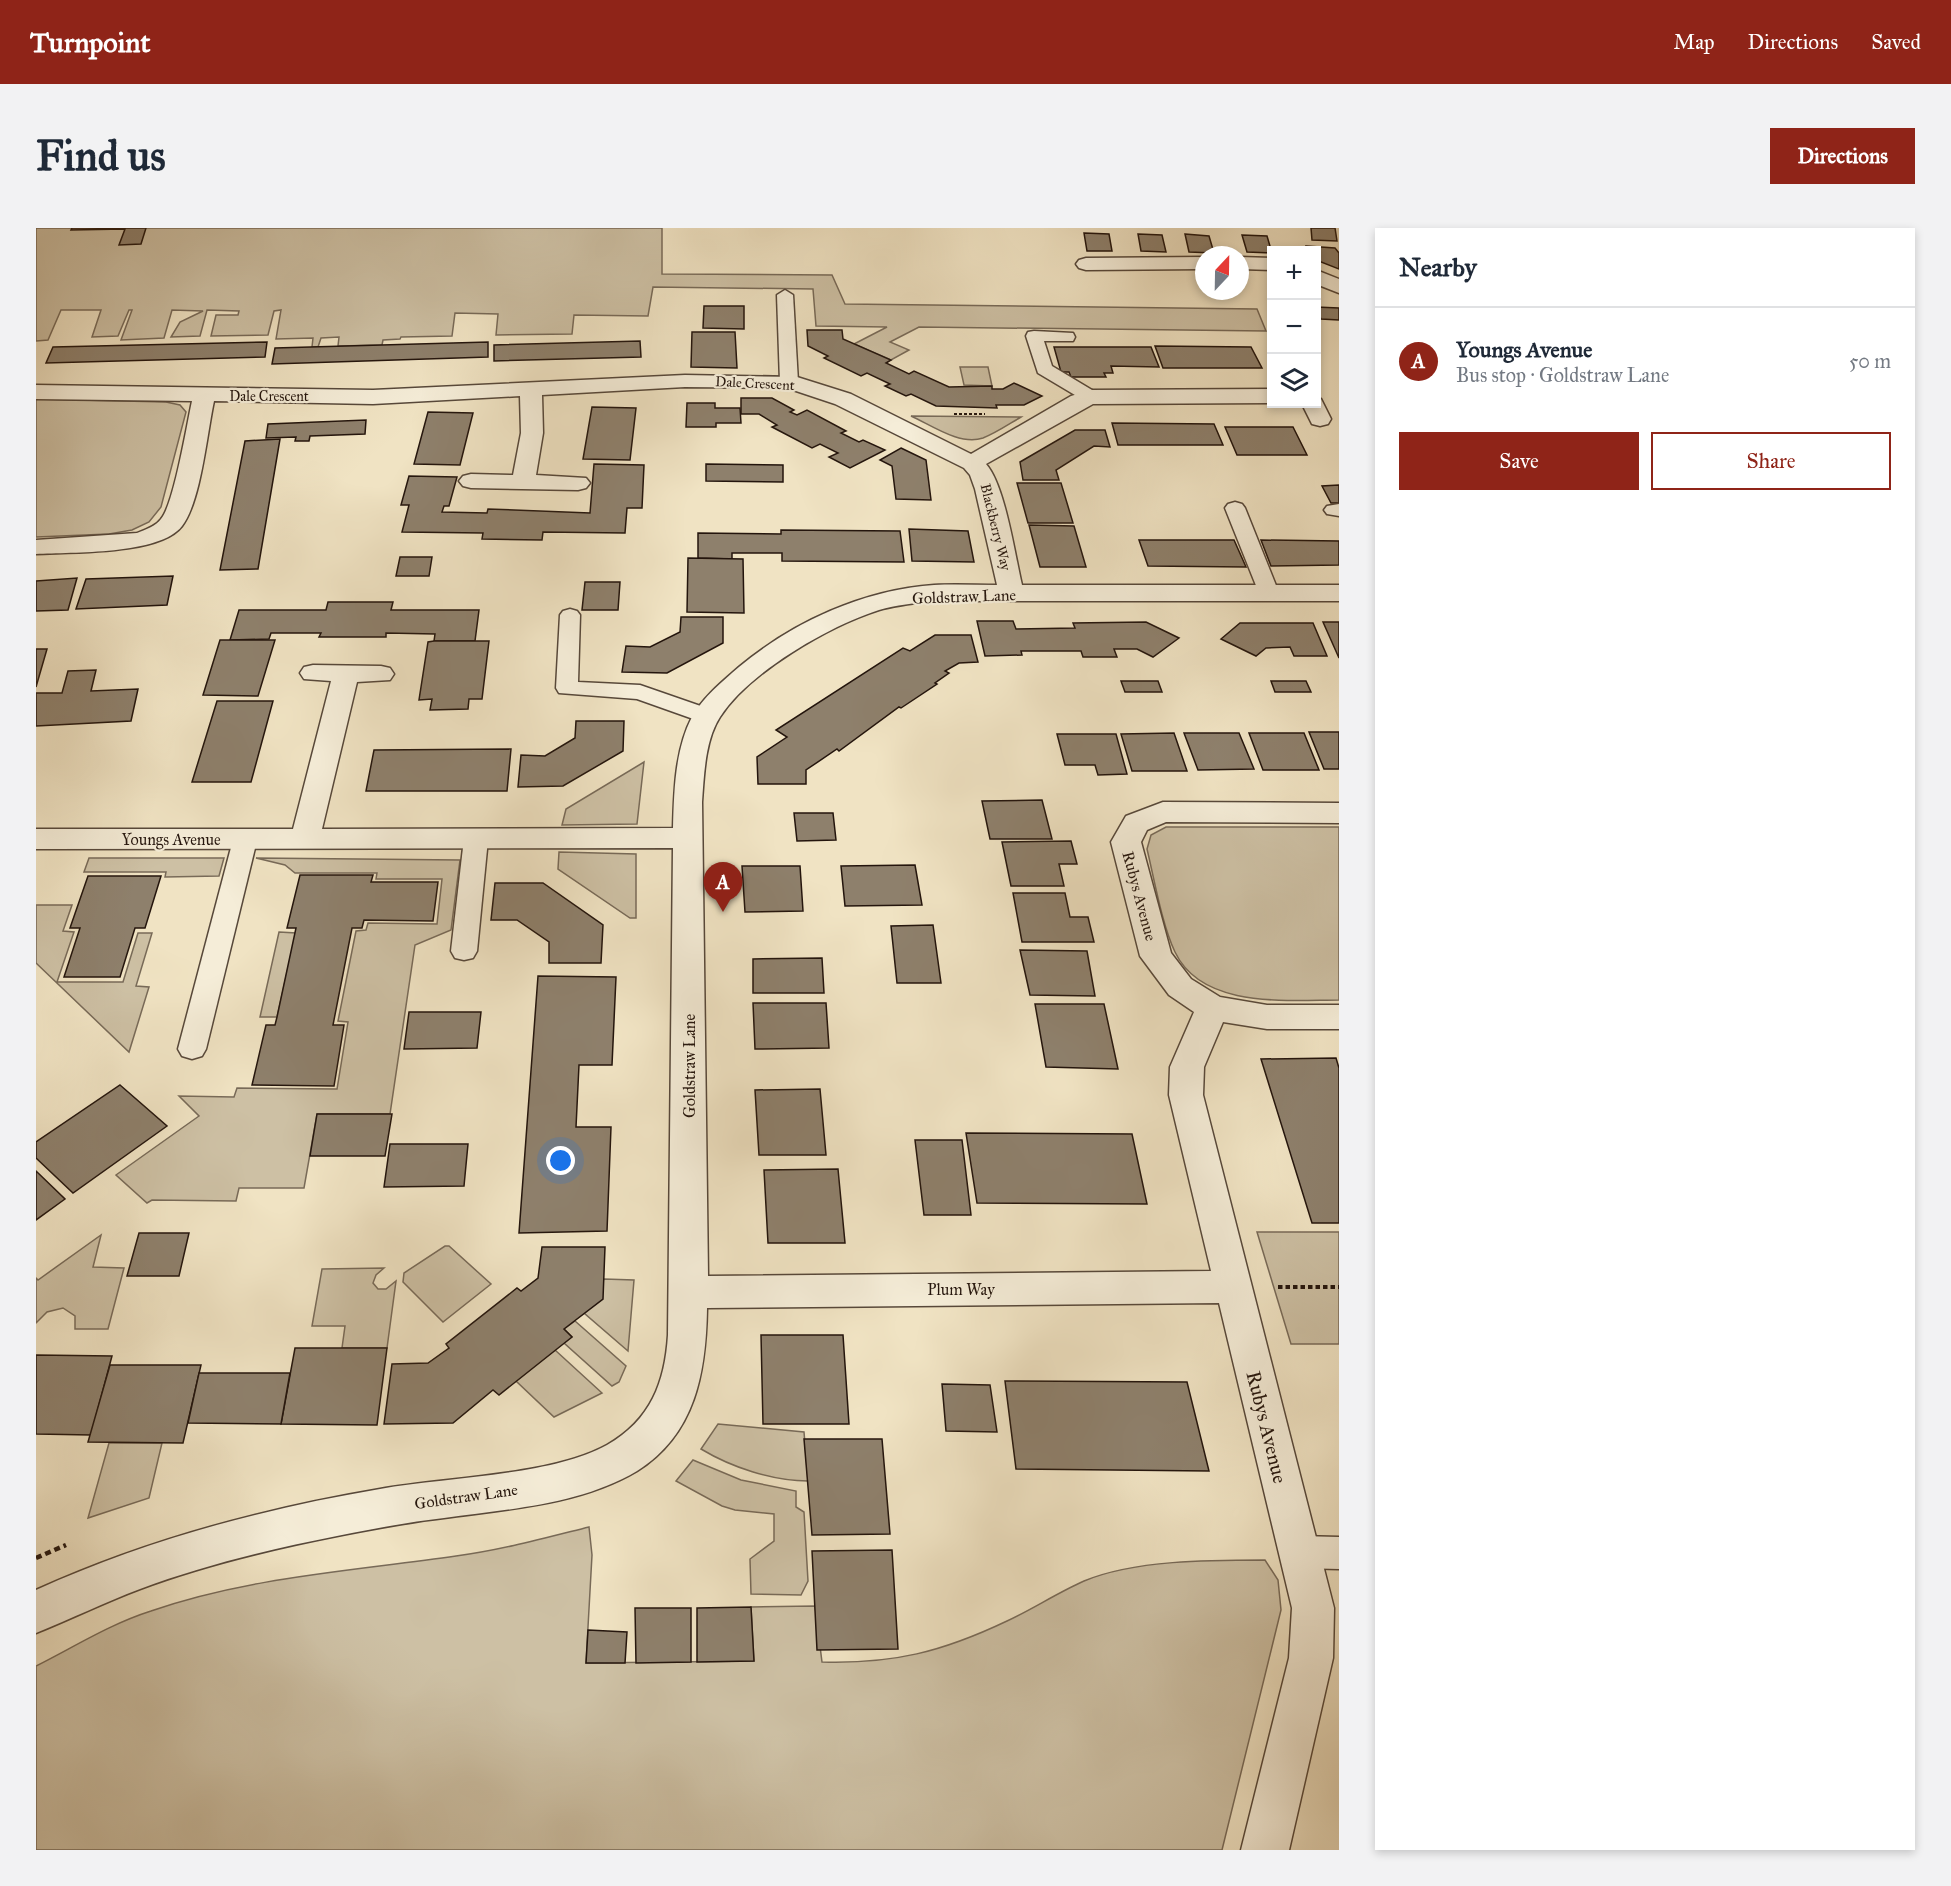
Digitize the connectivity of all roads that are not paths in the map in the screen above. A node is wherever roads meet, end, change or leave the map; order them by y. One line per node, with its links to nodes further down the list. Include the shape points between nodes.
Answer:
1 (1195, 263): 3 (street)
2 (1249, 263): 4 (street)
3 (1086, 264)
4 (1267, 264)
5 (1321, 278): 6 (street)
6 (1339, 287)
7 (785, 295): 9 (lane)
8 (1067, 337): 14 (lane, via 1034,336 1044,369)
9 (789, 382): 10 (street, Dale Crescent, via 685,381); 15 (street, Dale Crescent, via 843,399)
10 (531, 390): 12 (street, Dale Crescent, via 373,397); 17 (street, via 532,433)
11 (36, 392): 12 (street, Dale Crescent)
12 (204, 395): 20 (street, via 182,501 172,523 158,534 140,540)
13 (1267, 396): 14 (street)
14 (1091, 397): 15 (street)
15 (972, 463): 23 (street, Blackberry Way, via 987,489)
16 (471, 481): 17 (street)
17 (523, 482): 18 (street)
18 (578, 483)
19 (1235, 508): 21 (lane)
20 (36, 547)
21 (1269, 593): 22 (street, Goldstraw Lane); 23 (street, Goldstraw Lane)
22 (1339, 593)
23 (1012, 594): 28 (street, Goldstraw Lane, via 933,593 891,599 850,613 800,636 758,664)
24 (570, 615): 28 (lane, via 567,688 640,692)
25 (314, 673): 26 (street)
26 (346, 674): 27 (street); 34 (street)
27 (381, 674)
28 (706, 716): 30 (street, Goldstraw Lane, via 691,770)
29 (1339, 813): 36 (street, Rubys Avenue, via 1163,812 1136,823 1126,842 1156,956 1179,987)
30 (689, 838): 32 (street, Youngs Avenue); 40 (street, Goldstraw Lane)
31 (36, 839): 33 (street, Youngs Avenue)
32 (477, 839): 34 (street, Youngs Avenue); 35 (lane)
33 (245, 840): 34 (street, Youngs Avenue); 38 (lane)
34 (305, 840)
35 (464, 951)
36 (1212, 1008): 37 (street, Rubys Avenue, via 1267,1017); 39 (street, Rubys Avenue, via 1187,1067 1186,1095)
37 (1339, 1017)
38 (192, 1049)
39 (1232, 1287): 40 (street, Plum Way); 41 (street, Rubys Avenue)
40 (689, 1292): 42 (street, Goldstraw Lane, via 686,1366 678,1395 642,1444 612,1463 566,1479 420,1501 253,1535 167,1560 78,1592)
41 (1319, 1552): 43 (street, Rubys Avenue, via 1311,1658)
42 (36, 1612)
43 (1265, 1850)

